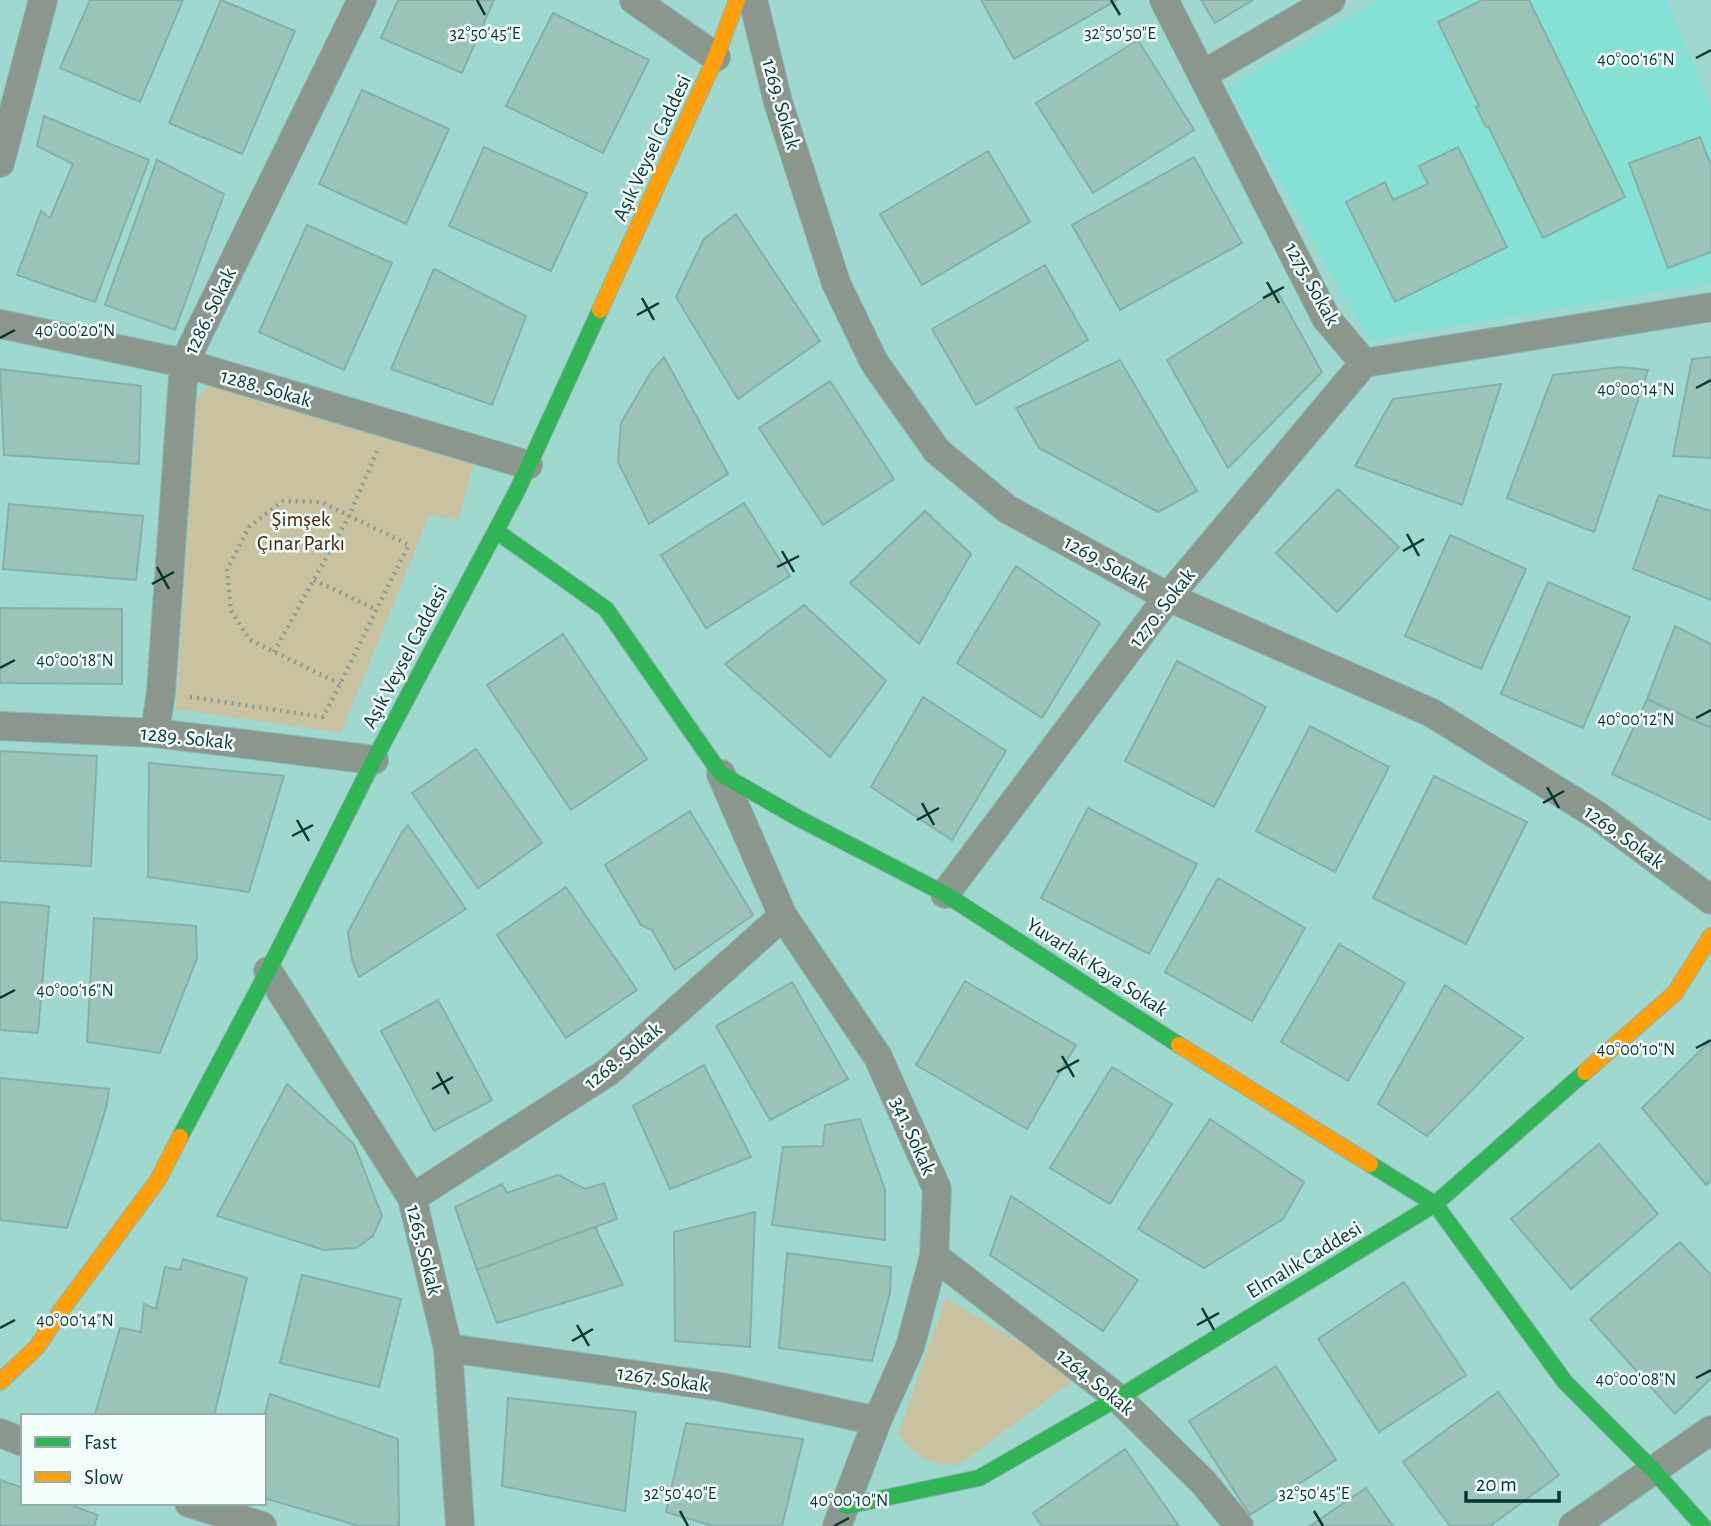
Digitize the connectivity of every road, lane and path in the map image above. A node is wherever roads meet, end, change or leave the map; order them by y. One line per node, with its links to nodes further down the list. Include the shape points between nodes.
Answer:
1 (43, 0): 10 (street)
2 (362, 0): 13 (street, 1286. Sokak)
3 (634, 0): 8 (street)
4 (737, 0): 8 (street, Aşık Veysel Caddesi)
5 (753, 0): 20 (street, 1269. Sokak, via 778,102 836,283 874,362 937,451 1007,509)
6 (1164, 0): 9 (street, 1275. Sokak)
7 (1331, 0): 9 (street)
8 (716, 57): 16 (street, Aşık Veysel Caddesi)
9 (1202, 75): 14 (street, 1275. Sokak, via 1326,318)
10 (0, 163)
11 (1711, 307): 14 (street)
12 (0, 324): 13 (street, 1288. Sokak)
13 (184, 363): 16 (street, 1288. Sokak); 24 (street, 1286. Sokak)
14 (1364, 363): 20 (street, 1270. Sokak)
15 (380, 443): 17 (path)
16 (528, 465): 18 (street, Aşık Veysel Caddesi)
17 (349, 516): 19 (path); 21 (path, via 410,545); 22 (path, via 321,502 283,501 249,527 227,570 231,611 250,640)
18 (496, 531): 27 (street, Aşık Veysel Caddesi); 28 (street, Yuvarlak Kaya Sokak, via 606,609)
19 (314, 580): 21 (path); 22 (path)
20 (1168, 597): 29 (street, 1270. Sokak); 30 (street, 1269. Sokak, via 1432,713 1598,816)
21 (375, 609): 23 (path)
22 (274, 652): 23 (path)
23 (340, 684): 24 (path, via 323,717)
24 (161, 692): 26 (street, 1286. Sokak)
25 (0, 726): 26 (street, 1289. Sokak)
26 (155, 733): 27 (street, 1289. Sokak)
27 (374, 760): 33 (street, Aşık Veysel Caddesi)
28 (721, 774): 29 (street, Yuvarlak Kaya Sokak); 31 (street, 341. Sokak)
29 (945, 894): 35 (street, Yuvarlak Kaya Sokak)
30 (1711, 900)
31 (783, 916): 34 (street, 1268. Sokak, via 608,1072); 36 (street, 341. Sokak, via 878,1057 932,1177 937,1189)
32 (1711, 936): 35 (street, Elmalık Caddesi, via 1675,993)
33 (268, 971): 34 (street, 1265. Sokak); 37 (street, Aşık Veysel Caddesi, via 158,1180)
34 (412, 1198): 39 (street, 1265. Sokak)
35 (1435, 1204): 41 (street, Elmalık Caddesi); 46 (street, Yuvarlak Kaya Sokak, via 1566,1382)
36 (934, 1256): 41 (street, 1264. Sokak); 42 (street, 341. Sokak, via 910,1347)
37 (63, 1308): 38 (street, Aşık Veysel Caddesi); 40 (street, Aşık Veysel Caddesi, via 37,1347)
38 (32, 1326)
39 (448, 1348): 42 (street, 1267. Sokak, via 721,1387); 50 (street, 1265. Sokak)
40 (0, 1382)
41 (1118, 1398): 48 (street, Elmalık Caddesi, via 979,1478); 51 (street, 1264. Sokak, via 1204,1483)
42 (877, 1421): 48 (street, 341. Sokak)
43 (1711, 1430): 46 (street)
44 (0, 1433): 45 (street)
45 (21, 1441)
46 (1653, 1470): 52 (street); 53 (street, Yuvarlak Kaya Sokak)
47 (195, 1505): 49 (street)
48 (841, 1516)
49 (262, 1526)
50 (460, 1526)
51 (1239, 1526)
52 (1573, 1526)
53 (1703, 1526)

